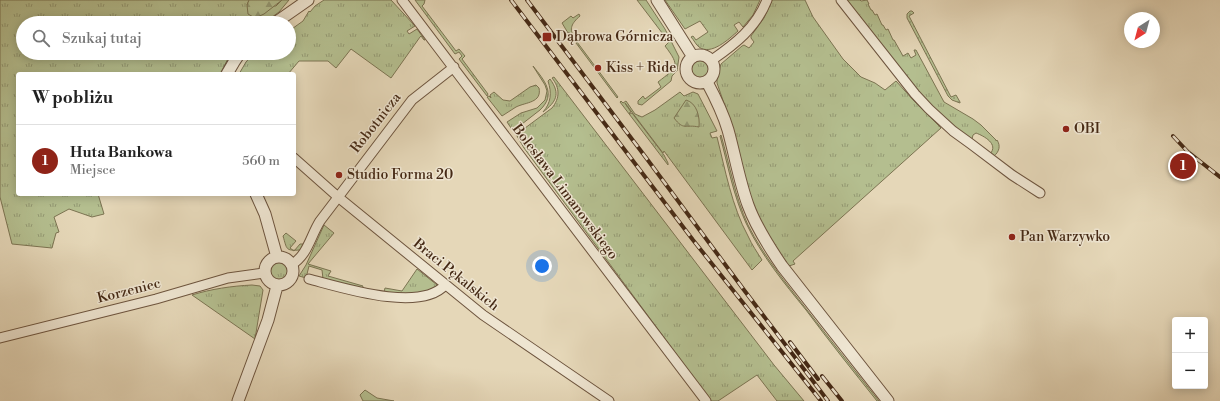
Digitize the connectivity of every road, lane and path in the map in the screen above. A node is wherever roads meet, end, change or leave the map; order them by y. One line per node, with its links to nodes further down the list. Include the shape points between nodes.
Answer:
1 (308, 0): 6 (street)
2 (402, 0): 10 (street, Bolesława Limanowskiego)
3 (657, 0): 7 (street)
4 (767, 0): 9 (street, via 748,31)
5 (841, 0): 14 (street, via 929,109 953,131)
6 (285, 16)
7 (693, 57): 9 (street, via 703,55); 12 (street, via 686,65 687,75 696,83)
8 (235, 60): 11 (street)
9 (712, 60): 12 (street, via 714,73)
10 (454, 67): 16 (street, Robotnicza, via 412,100); 26 (street, Bolesława Limanowskiego)
11 (228, 72)
12 (707, 82): 27 (street, via 726,124 748,204 766,241 785,270)
13 (296, 160): 16 (street, Braci Pękalskich)
14 (1040, 193)
15 (257, 196): 17 (street)
16 (338, 197): 18 (street, Robotnicza, via 320,221 306,251); 21 (street, Braci Pękalskich)
17 (277, 257): 18 (street, via 285,258); 19 (street, via 267,263)
18 (291, 265): 22 (street, via 291,279 286,284)
19 (264, 273): 22 (street, via 268,282); 23 (street, Korzeniec, via 228,278)
20 (309, 279): 21 (street, via 399,298 415,298 435,293)
21 (445, 285): 25 (street, Braci Pękalskich, via 500,328)
22 (277, 286): 24 (street, via 268,320)
23 (0, 338)
24 (238, 401)
25 (610, 401)
26 (706, 401)
27 (888, 401)

